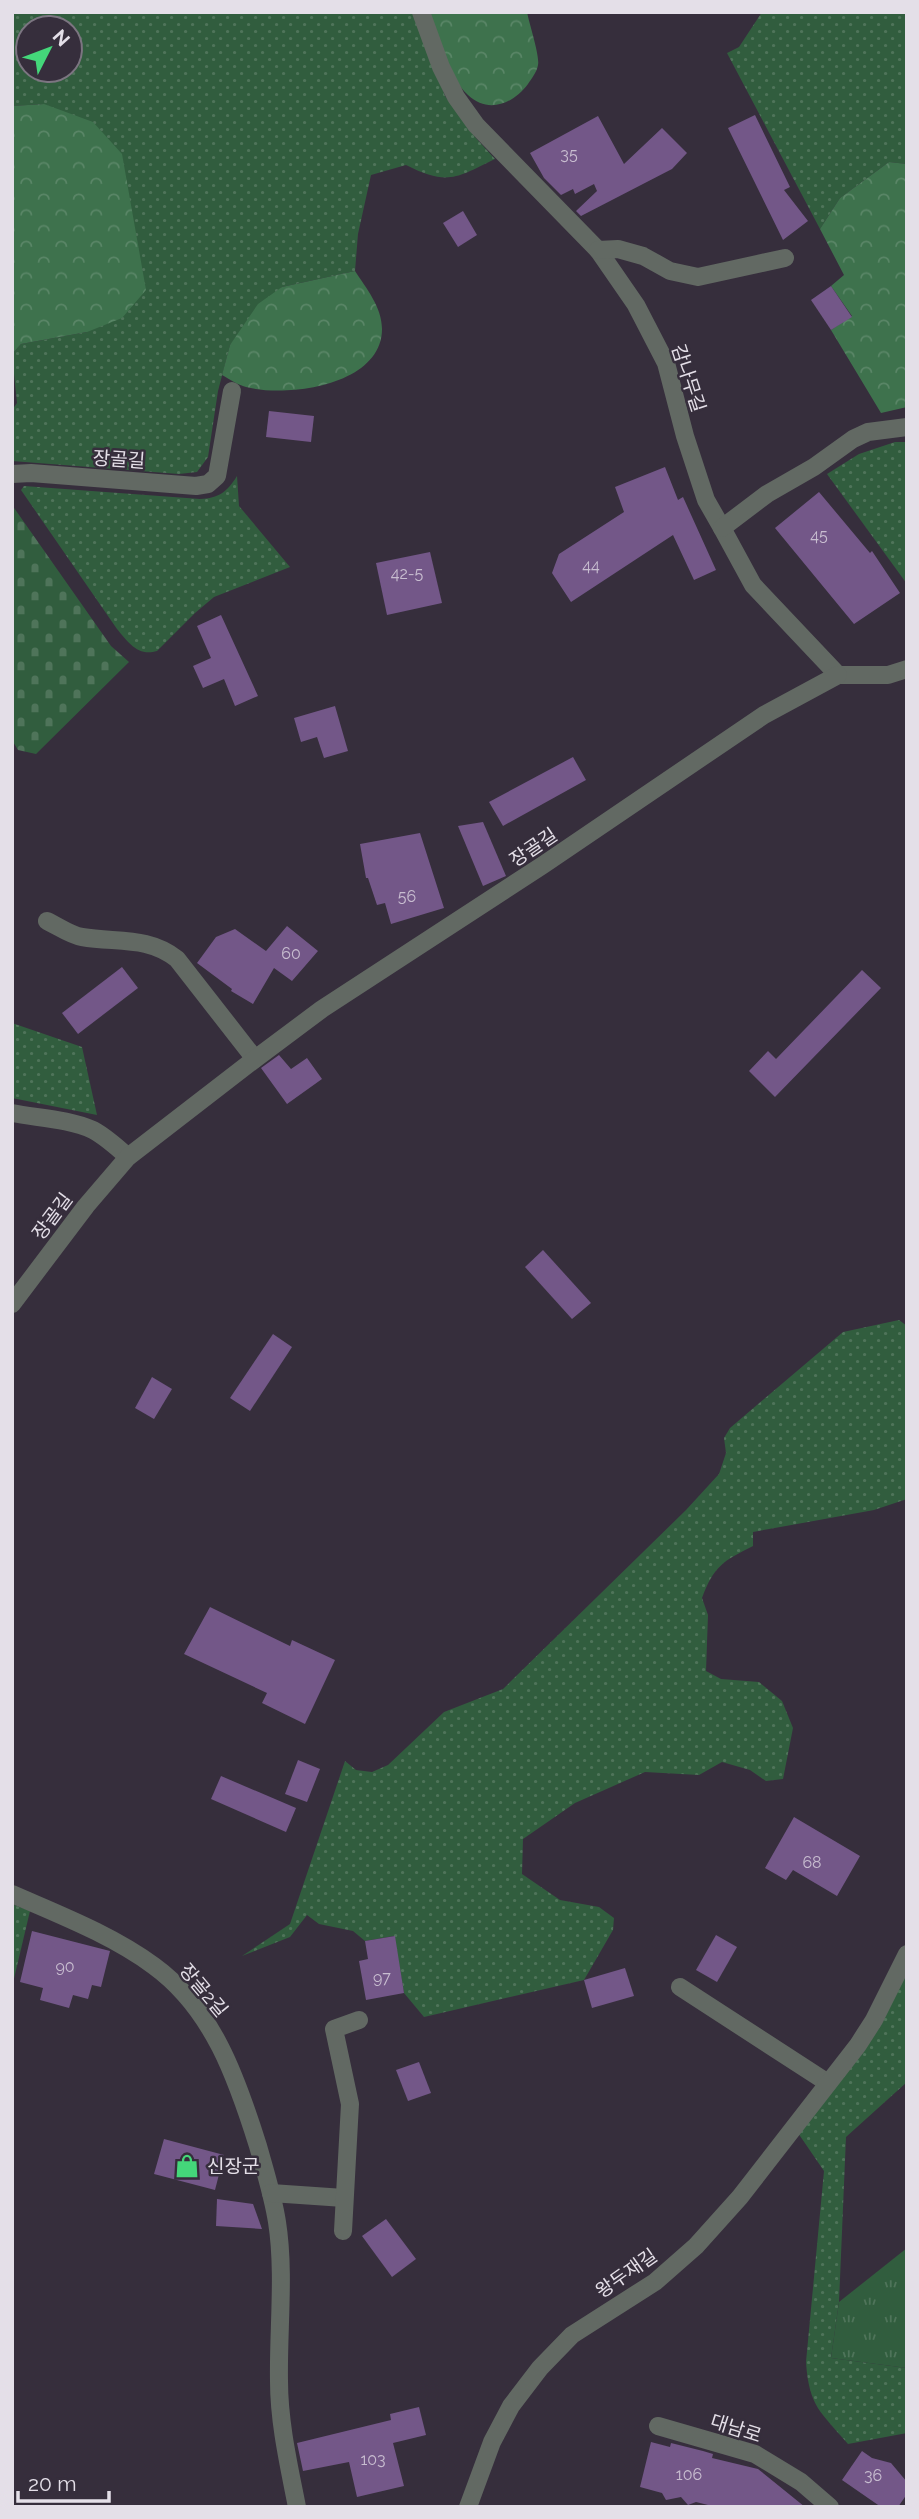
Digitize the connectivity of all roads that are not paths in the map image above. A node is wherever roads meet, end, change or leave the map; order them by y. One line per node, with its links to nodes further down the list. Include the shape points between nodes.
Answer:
1 (421, 12): 2 (lane, 감나무길, via 441,67 476,125)
2 (598, 250): 3 (lane, via 618,249 670,271 698,277); 7 (lane, 감나무길, via 636,305 666,363 706,500)
3 (785, 258)
4 (232, 391): 6 (lane, 장골길, via 217,476 208,484)
5 (907, 427): 7 (lane, via 867,432 853,439)
6 (12, 474)
7 (722, 528): 9 (lane, 감나무길, via 753,585)
8 (907, 669): 9 (lane, via 888,675)
9 (838, 675): 11 (lane, 장골길, via 764,715 322,1009)
10 (47, 921): 11 (lane, via 78,937 147,943 164,949 177,959)
11 (255, 1059): 13 (lane, 장골길)
12 (12, 1113): 13 (lane, via 93,1130)
13 (128, 1157): 14 (lane, 장골길)
14 (12, 1304)
15 (12, 1894): 20 (lane, 장골2길, via 121,1944 155,1966 182,1992 224,2052)
16 (907, 1954): 19 (lane, 왕두재길, via 874,2020)
17 (680, 1987): 19 (lane)
18 (359, 2020): 21 (lane, via 334,2029 350,2104)
19 (828, 2083): 25 (lane, 왕두재길, via 696,2246 655,2282 572,2335 540,2368 511,2406 492,2442)
20 (271, 2193): 21 (lane); 24 (lane, 장골2길, via 278,2224 278,2385)
21 (344, 2198): 22 (lane)
22 (343, 2231)
23 (658, 2426): 26 (lane, 대남로, via 755,2454 801,2482)
24 (297, 2507)
25 (468, 2507)
26 (830, 2507)

